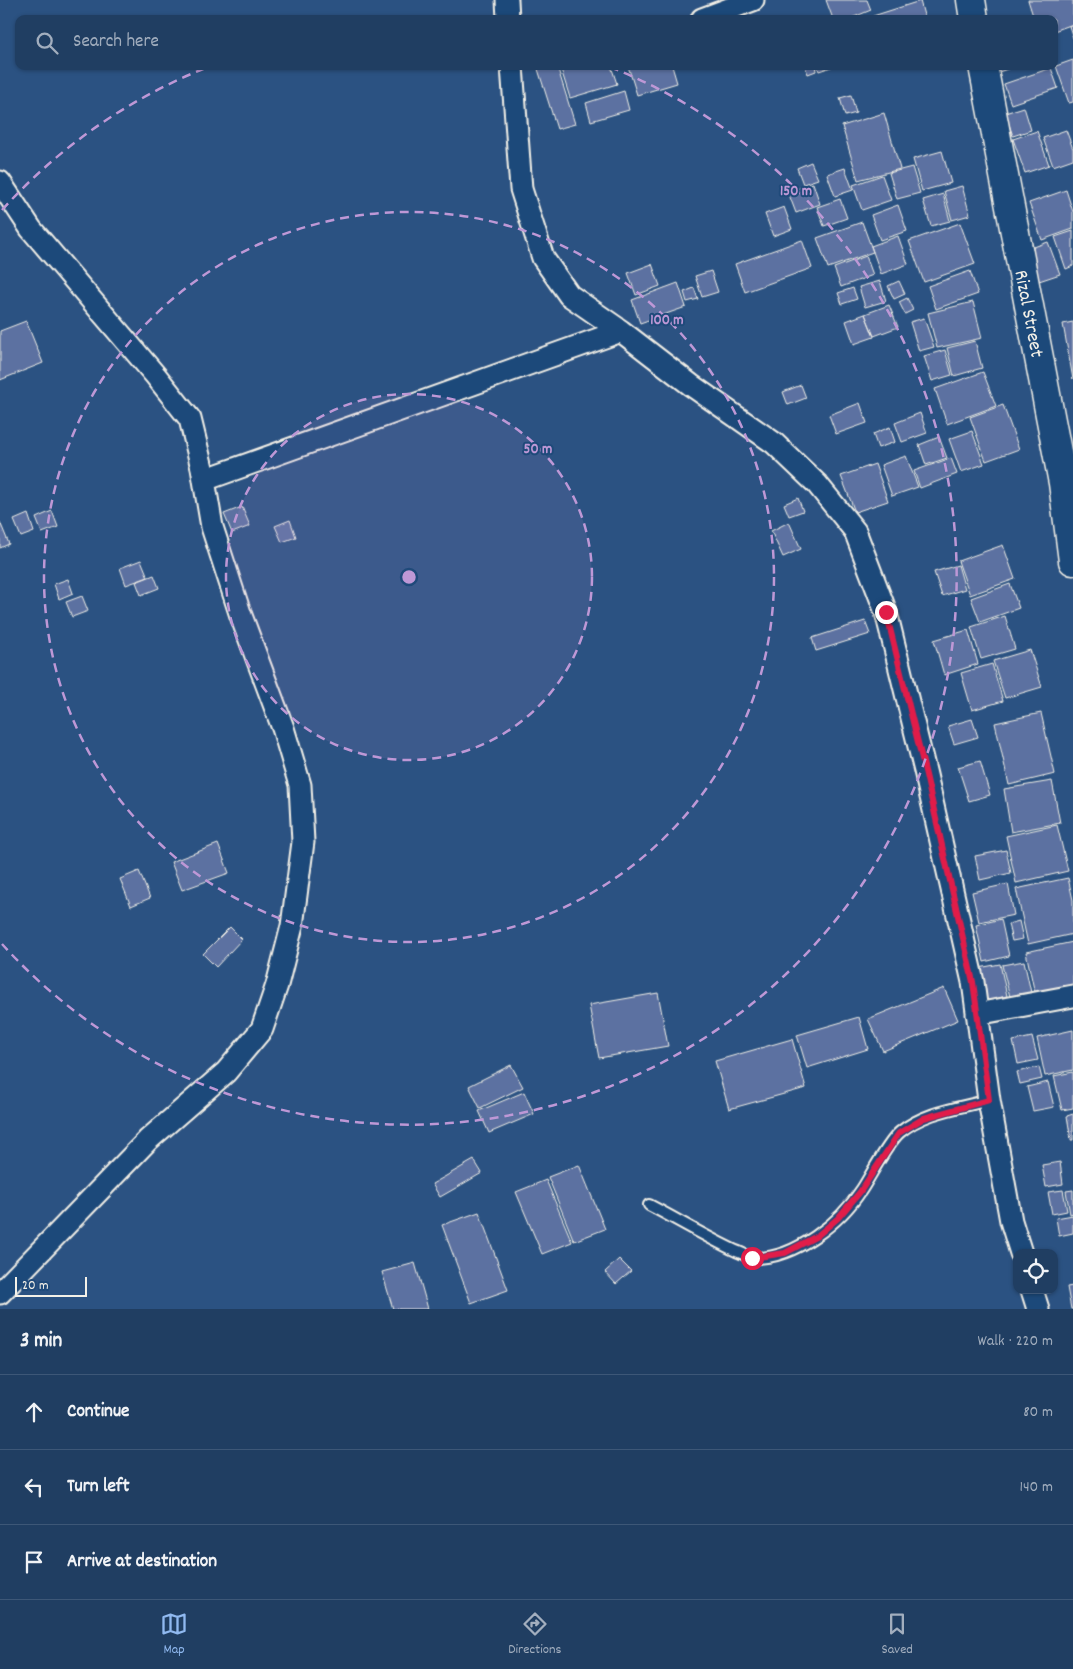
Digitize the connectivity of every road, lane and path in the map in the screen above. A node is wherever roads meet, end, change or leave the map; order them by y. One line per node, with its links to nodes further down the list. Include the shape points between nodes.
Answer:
1 (508, 0): 4 (street)
2 (753, 0): 5 (street)
3 (971, 0): 6 (main road)
4 (508, 15)
5 (713, 15)
6 (973, 15)
7 (512, 70): 10 (street, via 521,189 543,258 569,295)
8 (984, 70): 12 (main road, Rizal Street)
9 (0, 182): 11 (street, via 31,229 190,419)
10 (621, 331): 11 (street); 15 (street, via 774,443 817,484 855,531 886,612 935,812 973,982)
11 (204, 480): 19 (street, via 212,527 283,728 300,786 303,842 292,926 262,1029 226,1072 148,1140)
12 (1068, 482): 13 (main road, Rizal Street)
13 (1073, 561)
14 (1073, 996): 15 (street)
15 (977, 1014): 16 (street)
16 (989, 1100): 17 (lane, via 924,1118 899,1133 860,1192 838,1218 817,1236 785,1253 752,1258); 18 (street, via 1011,1221)
17 (649, 1205)
18 (1020, 1249)
19 (0, 1293)
20 (1033, 1294): 21 (street)
21 (1038, 1309)

